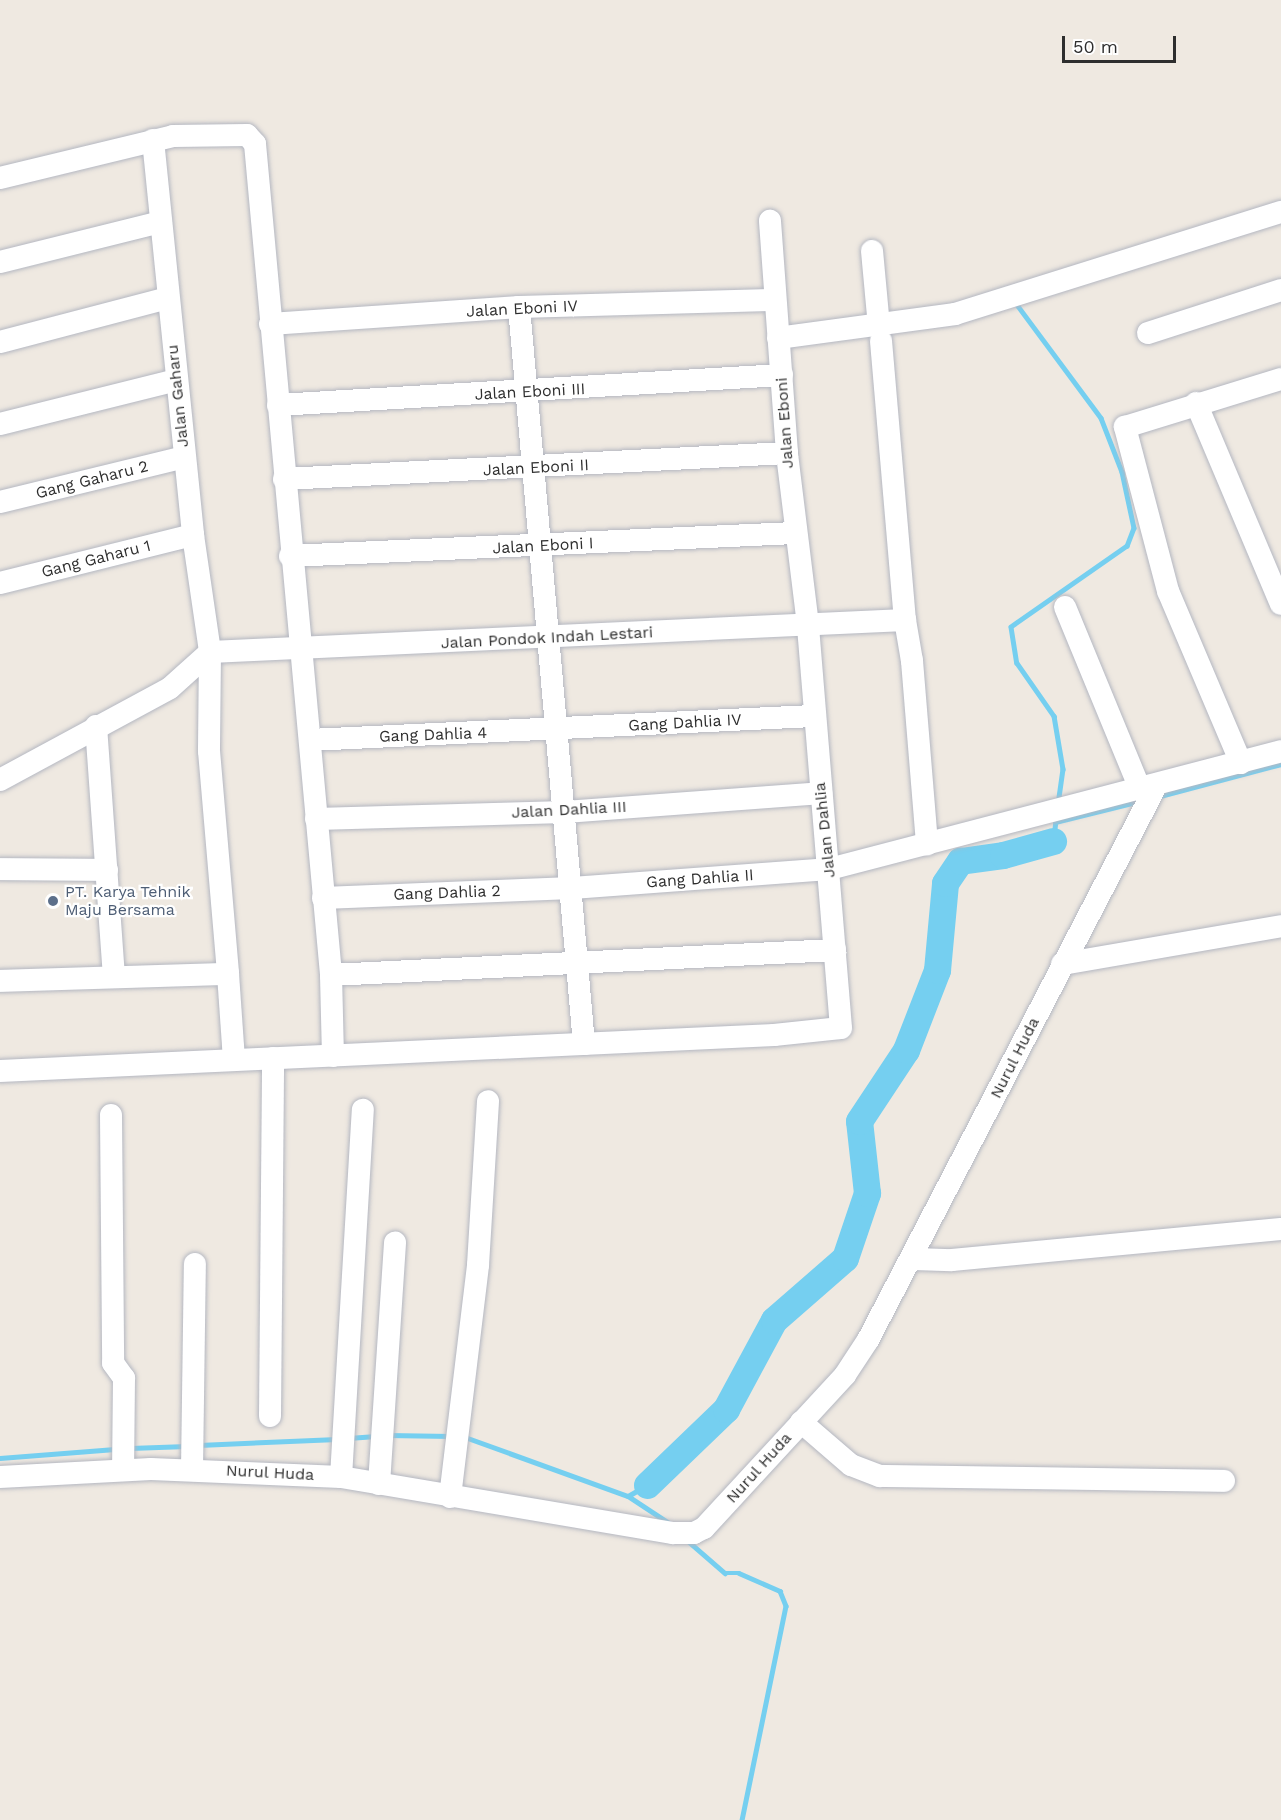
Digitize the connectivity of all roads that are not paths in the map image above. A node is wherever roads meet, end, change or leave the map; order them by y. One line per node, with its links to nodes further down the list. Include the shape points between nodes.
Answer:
1 (153, 140): 2 (street); 5 (street, Jalan Gaharu); 12 (street, via 202,134 247,135 253,140)
2 (0, 178)
3 (1281, 212): 14 (street)
4 (770, 220): 10 (street, Jalan Eboni)
5 (160, 222): 7 (street); 9 (street, Jalan Gaharu)
6 (872, 251): 14 (street)
7 (0, 262)
8 (1281, 290): 13 (street)
9 (168, 298): 16 (street); 19 (street, Jalan Gaharu)
10 (774, 300): 11 (street, Jalan Eboni IV); 15 (street, Jalan Eboni)
11 (519, 308): 12 (street, Jalan Eboni IV); 20 (street)
12 (270, 324): 22 (street)
13 (1148, 333)
14 (880, 334): 15 (street); 36 (street)
15 (778, 338): 17 (street, Jalan Eboni)
16 (0, 342)
17 (782, 375): 20 (street, Jalan Eboni III); 24 (street, Jalan Eboni)
18 (1281, 379): 21 (street)
19 (177, 380): 23 (street); 25 (street, Jalan Gaharu)
20 (529, 393): 22 (street, Jalan Eboni III); 26 (street)
21 (1196, 402): 34 (street); 46 (street, via 1125,427 1168,591)
22 (278, 405): 27 (street)
23 (0, 424)
24 (787, 453): 26 (street, Jalan Eboni II); 29 (street, Jalan Eboni)
25 (184, 457): 28 (street, Gang Gaharu 2); 30 (street, Jalan Gaharu)
26 (533, 469): 27 (street, Jalan Eboni II); 31 (street)
27 (284, 479): 32 (street)
28 (0, 502)
29 (795, 533): 31 (street, Jalan Eboni I); 37 (street, Jalan Eboni)
30 (193, 536): 33 (street, Gang Gaharu 1); 40 (street, Jalan Gaharu)
31 (540, 547): 32 (street, Jalan Eboni I); 38 (street)
32 (290, 556): 39 (street)
33 (0, 583)
34 (1281, 604)
35 (1065, 606): 48 (street)
36 (905, 620): 37 (street, Jalan Pondok Indah Lestari); 52 (street)
37 (808, 625): 38 (street, Jalan Pondok Indah Lestari); 41 (street, Jalan Dahlia)
38 (547, 639): 39 (street, Jalan Pondok Indah Lestari); 43 (street)
39 (301, 649): 40 (street, Jalan Pondok Indah Lestari); 44 (street)
40 (210, 652): 42 (street, via 170,688); 62 (street, Jalan Gaharu, via 209,751)
41 (814, 716): 43 (street, Gang Dahlia IV); 49 (street, Jalan Dahlia)
42 (96, 726): 47 (street); 54 (street)
43 (556, 730): 44 (street, Gang Dahlia 4); 50 (street)
44 (310, 740): 51 (street)
45 (1281, 751): 46 (street, Gang Dahlia II)
46 (1241, 763): 48 (street, Gang Dahlia II)
47 (0, 780)
48 (1148, 788): 52 (street, Gang Dahlia II); 61 (street, Nurul Huda)
49 (821, 793): 50 (street, Jalan Dahlia III); 55 (street, Jalan Dahlia)
50 (565, 812): 51 (street, Jalan Dahlia III); 56 (street)
51 (316, 819): 57 (street)
52 (927, 844): 55 (street, Gang Dahlia II)
53 (0, 868): 54 (street)
54 (107, 870): 64 (street)
55 (829, 870): 56 (street, Gang Dahlia II); 59 (street, Jalan Dahlia)
56 (572, 888): 57 (street, Gang Dahlia 2); 60 (street)
57 (322, 898): 63 (street)
58 (1281, 926): 61 (street)
59 (835, 950): 60 (street); 66 (street, Jalan Dahlia, via 842,1023 835,1031)
60 (576, 963): 63 (street); 66 (street)
61 (1062, 964): 76 (street, Nurul Huda)
62 (228, 974): 64 (street); 69 (street, Jalan Gaharu)
63 (331, 975): 67 (street)
64 (114, 976): 65 (street)
65 (0, 981)
66 (584, 1044): 67 (street)
67 (333, 1056): 68 (street)
68 (273, 1058): 69 (street); 78 (street)
69 (234, 1060): 70 (street)
70 (0, 1071)
71 (488, 1101): 86 (street, via 478,1265)
72 (363, 1110): 83 (street)
73 (111, 1115): 81 (street, via 113,1363 124,1378)
74 (1281, 1229): 76 (street, via 952,1260)
75 (395, 1243): 85 (street)
76 (914, 1259): 79 (street, Nurul Huda, via 856,1360)
77 (195, 1264): 80 (street)
78 (270, 1416)
79 (801, 1422): 84 (street, via 851,1465 880,1476); 86 (street, Nurul Huda, via 704,1528 681,1533)
80 (192, 1458): 81 (street, Nurul Huda); 83 (street, Nurul Huda)
81 (123, 1464): 82 (street, Nurul Huda)
82 (0, 1477)
83 (341, 1477): 85 (street, Nurul Huda)
84 (1224, 1481)
85 (379, 1484): 86 (street, Nurul Huda)
86 (450, 1497)

